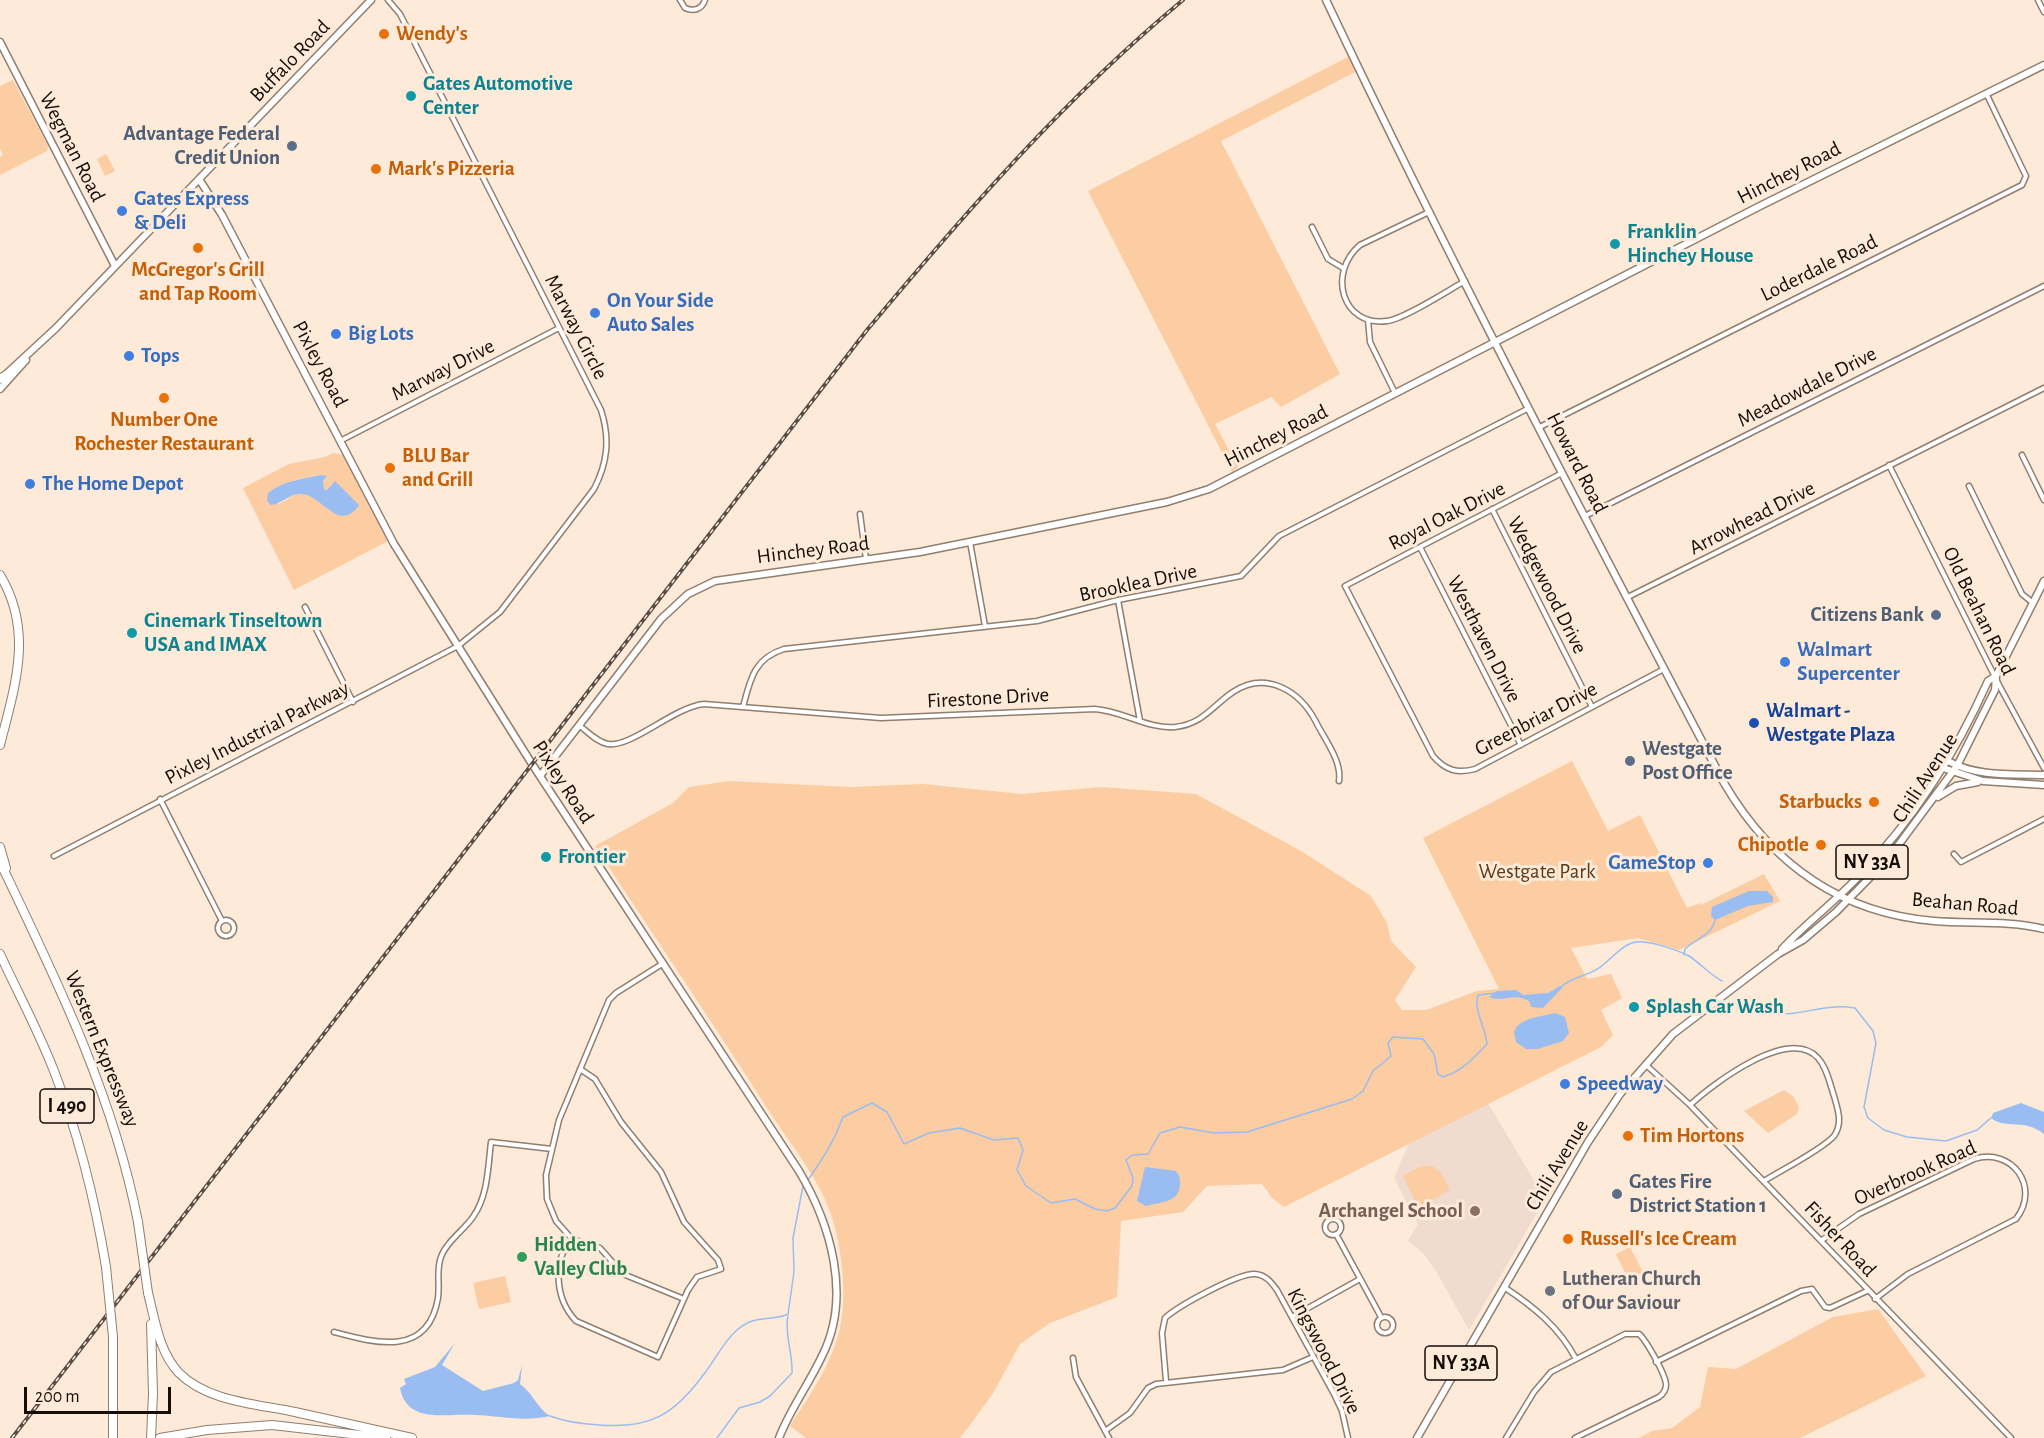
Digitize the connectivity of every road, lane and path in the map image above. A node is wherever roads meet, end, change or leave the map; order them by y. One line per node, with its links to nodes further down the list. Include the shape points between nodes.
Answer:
1 (371, 0): 11 (street, Buffalo Road)
2 (387, 0): 19 (street, Marway Circle, via 405,23)
3 (680, 0): 4 (street, via 685,8 693,10 701,8)
4 (705, 0)
5 (1326, 0): 12 (street, Howard Road)
6 (2038, 0): 7 (street)
7 (2044, 12)
8 (0, 42): 14 (street, Wegman Road)
9 (2044, 65): 10 (street, Hinchey Road)
10 (1986, 93): 20 (street, Hinchey Road); 27 (street, Loderdale Road, via 2024,170 2022,185)
11 (199, 179): 14 (street, Buffalo Road); 28 (street, Pixley Road)
12 (1430, 212): 15 (street, via 1360,245); 16 (street, Howard Road)
13 (1312, 227): 15 (street, via 1328,259)
14 (115, 266): 21 (street, Buffalo Road)
15 (1342, 268): 18 (street, via 1347,302)
16 (1465, 281): 18 (street, via 1398,319); 20 (street, Howard Road)
17 (2044, 286): 36 (street, Meadowdale Drive)
18 (1368, 320): 25 (street, via 1370,342)
19 (559, 328): 28 (street, Marway Drive); 48 (street, Marway Circle, via 604,417 608,445 603,468 594,489 500,612)
20 (1495, 340): 25 (street, Hinchey Road); 26 (street, Howard Road)
21 (32, 352): 22 (street, Buffalo Road); 24 (street, Buffalo Road)
22 (2, 378)
23 (2044, 388): 30 (street, Arrowhead Drive)
24 (0, 389)
25 (1395, 393): 37 (street, Hinchey Road, via 1192,495)
26 (1530, 408): 27 (street, Howard Road); 44 (street, Brooklea Drive, via 1279,536 1241,576)
27 (1540, 427): 31 (street, Howard Road)
28 (342, 440): 48 (street, Pixley Road, via 394,544)
29 (2022, 455): 33 (street)
30 (1889, 465): 43 (street, Arrowhead Drive); 50 (street, Old Beahan Road)
31 (1563, 472): 34 (street, Royal Oak Drive); 36 (street, Howard Road)
32 (1969, 486): 45 (street, via 2022,594)
33 (2044, 500)
34 (1492, 509): 38 (street, Royal Oak Drive); 53 (street, Wedgewood Drive)
35 (860, 514): 39 (street)
36 (1585, 516): 43 (street, Howard Road)
37 (970, 542): 39 (street, Hinchey Road); 47 (street)
38 (1420, 547): 42 (street, Royal Oak Drive); 57 (street, Westhaven Drive)
39 (866, 560): 55 (street, Hinchey Road, via 737,576 700,587 661,619)
40 (0, 575): 56 (highway, via 10,592 21,642 18,674)
41 (2044, 581): 45 (street, Chili Avenue / NY 33A)
42 (1345, 586): 57 (street, Greenbriar Drive, via 1440,765 1466,771)
43 (1628, 597): 49 (street, Howard Road)
44 (1118, 600): 47 (street, Brooklea Drive, via 1037,621); 54 (street)
45 (2033, 603): 50 (street, Chili Avenue / NY 33A)
46 (305, 607): 51 (street)
47 (985, 626): 52 (street, Brooklea Drive, via 773,652 757,666)
48 (458, 646): 51 (street, Pixley Industrial Parkway); 64 (street, Pixley Road)
49 (1664, 669): 53 (street, Greenbriar Drive); 76 (street, Howard Road, via 1748,822 1790,866)
50 (1996, 676): 58 (street, Chili Avenue / NY 33A, via 1988,681); 59 (street, Chili Avenue / NY 33A, via 1995,690); 61 (street, Old Beahan Road)
51 (352, 702): 68 (street, Pixley Industrial Parkway)
52 (743, 707): 54 (street, Firestone Drive, via 881,718 1095,709 1117,712); 55 (street, Firestone Drive, via 693,705 615,744 600,741)
53 (1592, 707): 57 (street, Greenbriar Drive)
54 (1140, 722): 65 (street, Firestone Drive, via 1172,727 1191,724 1239,688 1271,683 1290,691 1308,709 1340,769)
55 (580, 726): 64 (street, Hinchey Road)
56 (0, 745)
57 (1521, 745)
58 (1948, 760): 59 (street); 60 (street, Chili Avenue / NY 33A)
59 (1957, 766): 62 (street, Chili Avenue / NY 33A); 63 (street, via 2004,774)
60 (1943, 768): 62 (street); 76 (street, Chili Avenue / NY 33A, via 1902,828)
61 (2044, 768)
62 (1953, 772): 66 (street); 69 (street, Chili Avenue / NY 33A)
63 (2044, 775)
64 (540, 776): 82 (street, Pixley Road)
65 (1339, 781)
66 (1983, 781): 67 (street); 69 (street, via 1956,786)
67 (2044, 785)
68 (160, 799): 73 (street); 78 (street, Pixley Industrial Parkway)
69 (1932, 801): 77 (street, Chili Avenue / NY 33A, via 1899,847)
70 (2044, 819): 72 (street, via 1961,862)
71 (0, 847): 75 (highway)
72 (1953, 854)
73 (54, 856)
74 (0, 862): 75 (highway, Western Expressway / I 490)
75 (10, 884): 94 (highway, Western Expressway / I 490, bridge, via 96,1072 118,1137 138,1222)
76 (1840, 896): 77 (street, Howard Road); 81 (street, Chili Avenue / NY 33A)
77 (1849, 900): 79 (street, Beahan Road, via 1913,918); 81 (street, Chili Avenue / NY 33A, via 1803,940)
78 (222, 921): 78 (street, Pixley Industrial Parkway, via 218,930 228,935 233,924)
79 (2044, 929)
80 (0, 954): 106 (highway, I 490, bridge, via 54,1070 87,1173 106,1267 113,1337)
81 (1778, 954): 83 (street, Chili Avenue / NY 33A, via 1673,1034)
82 (662, 964): 84 (street, via 609,1000); 111 (street, Pixley Road, via 803,1177 826,1227 835,1306 829,1341)
83 (1645, 1063): 85 (street, Fisher Road); 92 (street, Chili Avenue / NY 33A, via 1588,1142)
84 (580, 1069): 86 (street); 95 (street, via 601,1087 621,1122 661,1172 687,1227 720,1264 721,1269 697,1277)
85 (1690, 1105): 87 (street, Fisher Road); 87 (street, via 1711,1085 1781,1048 1799,1047 1818,1057 1839,1111 1838,1129 1825,1143)
86 (552, 1149): 89 (street, via 545,1184 547,1199 556,1221); 99 (street, via 490,1142 480,1203 441,1254 435,1308 418,1333 390,1344)
87 (1764, 1181): 90 (street, Fisher Road)
88 (1336, 1234): 88 (street, via 1341,1229 1340,1222 1329,1219 1325,1230); 91 (street)
89 (572, 1239): 95 (street, via 600,1248 623,1274); 95 (street, via 560,1255 558,1282 567,1309 576,1321 658,1357)
90 (1822, 1240): 93 (street, Fisher Road); 96 (street, Overbrook Road, via 1859,1214 1974,1159 1992,1156 2012,1164 2020,1174 2026,1194 2016,1219 1908,1274)
91 (1360, 1279): 97 (street); 98 (street)
92 (1504, 1287): 102 (street, via 1552,1324); 114 (street, Chili Avenue / NY 33A)
93 (1867, 1291): 96 (street, Fisher Road); 103 (street, via 1830,1308 1812,1289 1801,1291)
94 (148, 1293): 107 (highway, Western Expressway / I 490, via 152,1334); 110 (highway, via 169,1360 198,1388)
95 (684, 1299)
96 (1875, 1299): 117 (street, Fisher Road)
97 (1292, 1317): 100 (street, Kingswood Drive); 104 (street, Kingswood Drive, via 1272,1284 1258,1275 1241,1276 1166,1318)
98 (1381, 1317): 98 (street, via 1378,1328 1388,1332 1393,1321)
99 (334, 1332)
100 (1313, 1357): 104 (street, via 1283,1370); 113 (street, Kingswood Drive, via 1342,1411)
101 (1073, 1358): 105 (street, via 1076,1377)
102 (1576, 1359): 103 (street, via 1634,1332 1642,1336); 115 (street, via 1545,1378)
103 (1656, 1362): 116 (street, via 1666,1382 1663,1394)
104 (1166, 1381): 105 (street, via 1148,1388 1130,1413)
105 (1105, 1431): 112 (street)
106 (113, 1437)
107 (151, 1438)
108 (160, 1438): 109 (highway, via 272,1425)
109 (386, 1438)
110 (412, 1438)
111 (779, 1438)
112 (1108, 1438)
113 (1347, 1438)
114 (1417, 1438)
115 (1506, 1438)
116 (1575, 1438)
117 (2011, 1438)

